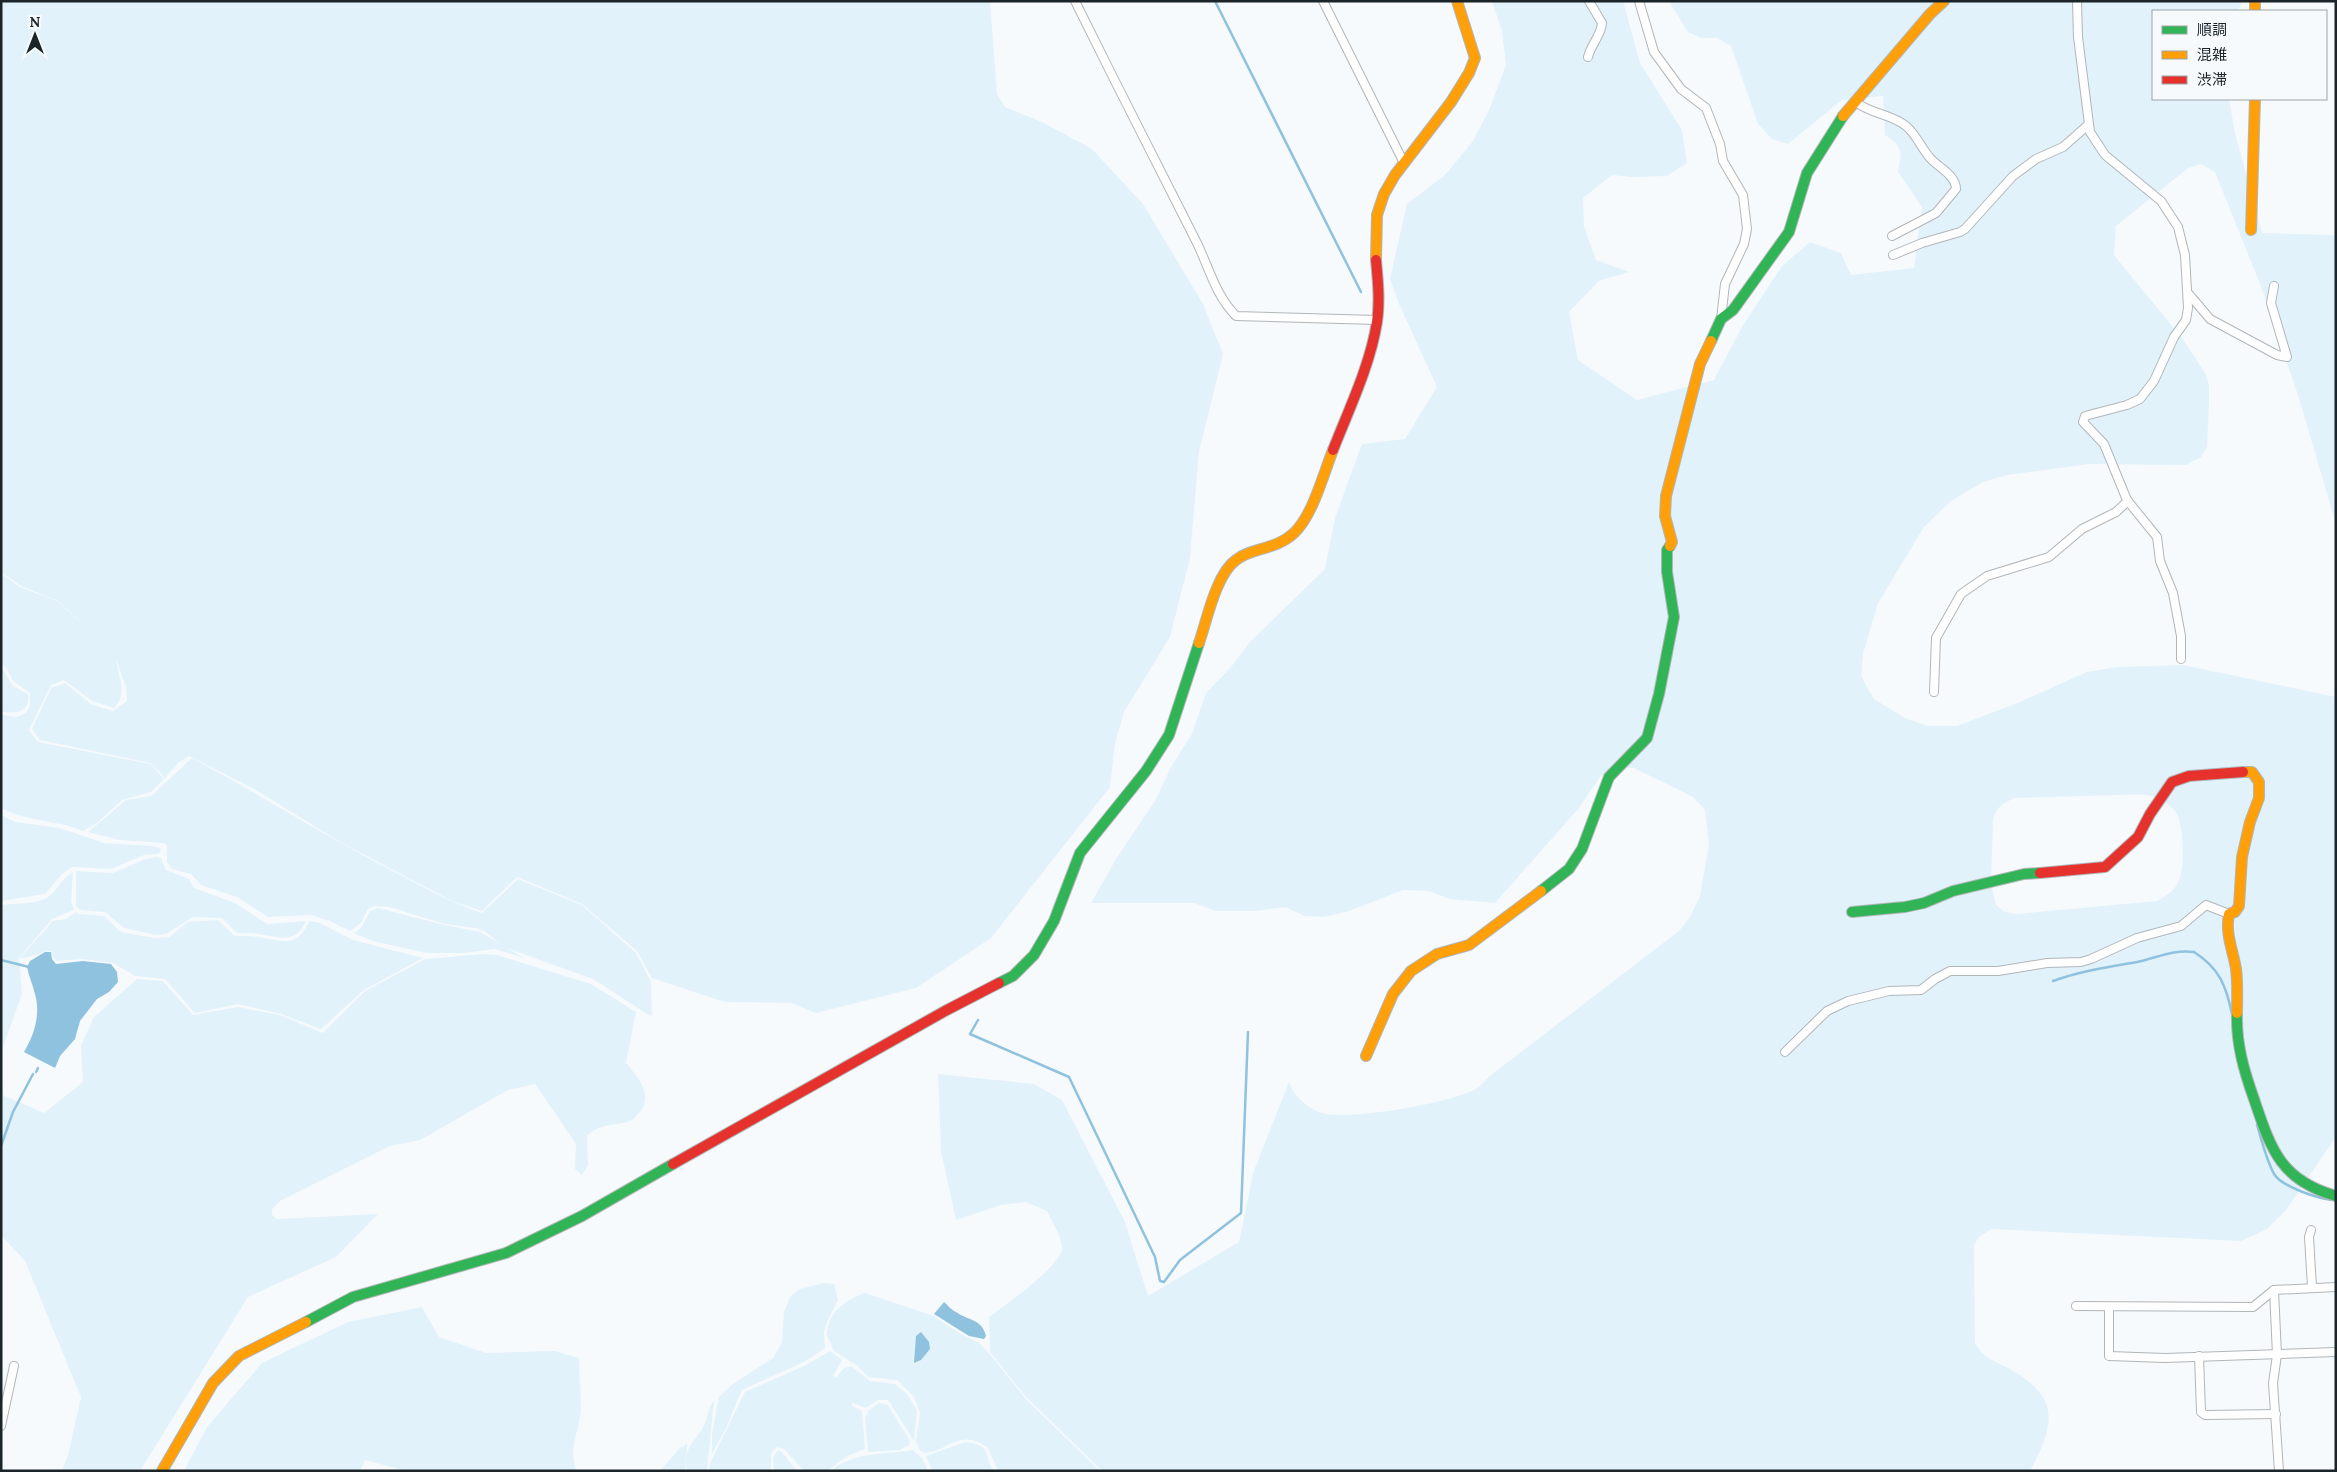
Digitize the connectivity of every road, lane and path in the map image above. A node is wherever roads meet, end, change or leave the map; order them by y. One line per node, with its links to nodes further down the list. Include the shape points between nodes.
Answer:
1 (1075, 1): 21 (street, via 1198,245 1224,305 1236,316)
2 (1323, 1): 14 (street)
3 (1457, 1): 14 (street, via 1474,58 1472,67 1432,129)
4 (1589, 1): 8 (street, via 1602,23)
5 (1639, 1): 12 (street, via 1658,59 1681,89)
6 (1944, 1): 10 (street)
7 (2077, 1): 13 (street)
8 (1588, 56)
9 (2255, 100): 15 (street)
10 (1856, 102): 16 (street, via 1904,124 1924,152 1956,185 1936,213); 20 (street, via 1840,119 1812,162 1790,232 1733,310)
11 (1715, 105): 12 (street)
12 (1706, 108): 20 (street, via 1723,161 1743,195 1746,208 1744,244 1725,284)
13 (2088, 125): 17 (street, via 2063,146 2036,159 2013,176 1965,229); 19 (street, via 2105,155 2167,208 2182,241)
14 (1404, 163): 21 (street, via 1384,194 1377,214)
15 (2251, 230)
16 (1892, 236)
17 (1893, 255)
18 (2274, 286): 19 (street, via 2271,303 2287,357 2277,355 2210,319)
19 (2187, 292): 22 (street, via 2186,320 2147,391 2128,405 2092,413 2084,418 2084,426 2095,432 2104,444)
20 (1721, 319): 28 (street, via 1700,364 1666,496 1665,516 1672,542 1667,550 1667,572 1674,617 1647,738 1610,777 1582,849 1569,870 1469,945 1437,954 1411,971 1393,994)
21 (1377, 320): 42 (street, via 1368,359 1304,520 1294,533 1277,545 1236,559 1226,571 1215,595 1169,735 1146,771 1080,853 1045,940 1013,976 582,1216 506,1254 353,1296 239,1356 213,1383)
22 (2128, 501): 23 (street, via 2157,537 2160,561 2173,593 2181,636); 24 (street, via 2116,512 2082,529 2049,557 1987,576 1961,594 1936,638)
23 (2181, 660)
24 (1934, 692)
25 (1852, 912): 26 (street, via 1905,908 1953,891 2024,874 2105,867 2138,837 2172,782 2189,776 2252,772 2260,782 2259,798 2242,857 2239,906)
26 (2229, 914): 27 (street, via 2206,905 2181,926 2137,938 2091,960 1998,971 1950,971 1921,990 1889,991 1848,1001 1827,1011); 29 (street, via 2226,932 2235,961 2237,1035 2244,1072 2269,1143 2290,1172 2321,1193)
27 (1785, 1052)
28 (1366, 1056)
29 (2336, 1196)
30 (2311, 1230): 31 (street)
31 (2312, 1287): 32 (street); 33 (street)
32 (2336, 1287)
33 (2274, 1290): 35 (street, via 2253,1307); 37 (street)
34 (2076, 1306): 35 (street)
35 (2109, 1307): 38 (street, via 2109,1356)
36 (2336, 1352): 37 (street)
37 (2277, 1355): 38 (street); 40 (street, via 2273,1382)
38 (2199, 1356): 40 (street, via 2201,1412 2205,1416)
39 (14, 1366): 41 (street)
40 (2276, 1414): 43 (street)
41 (1, 1426)
42 (162, 1471)
43 (2279, 1471)

